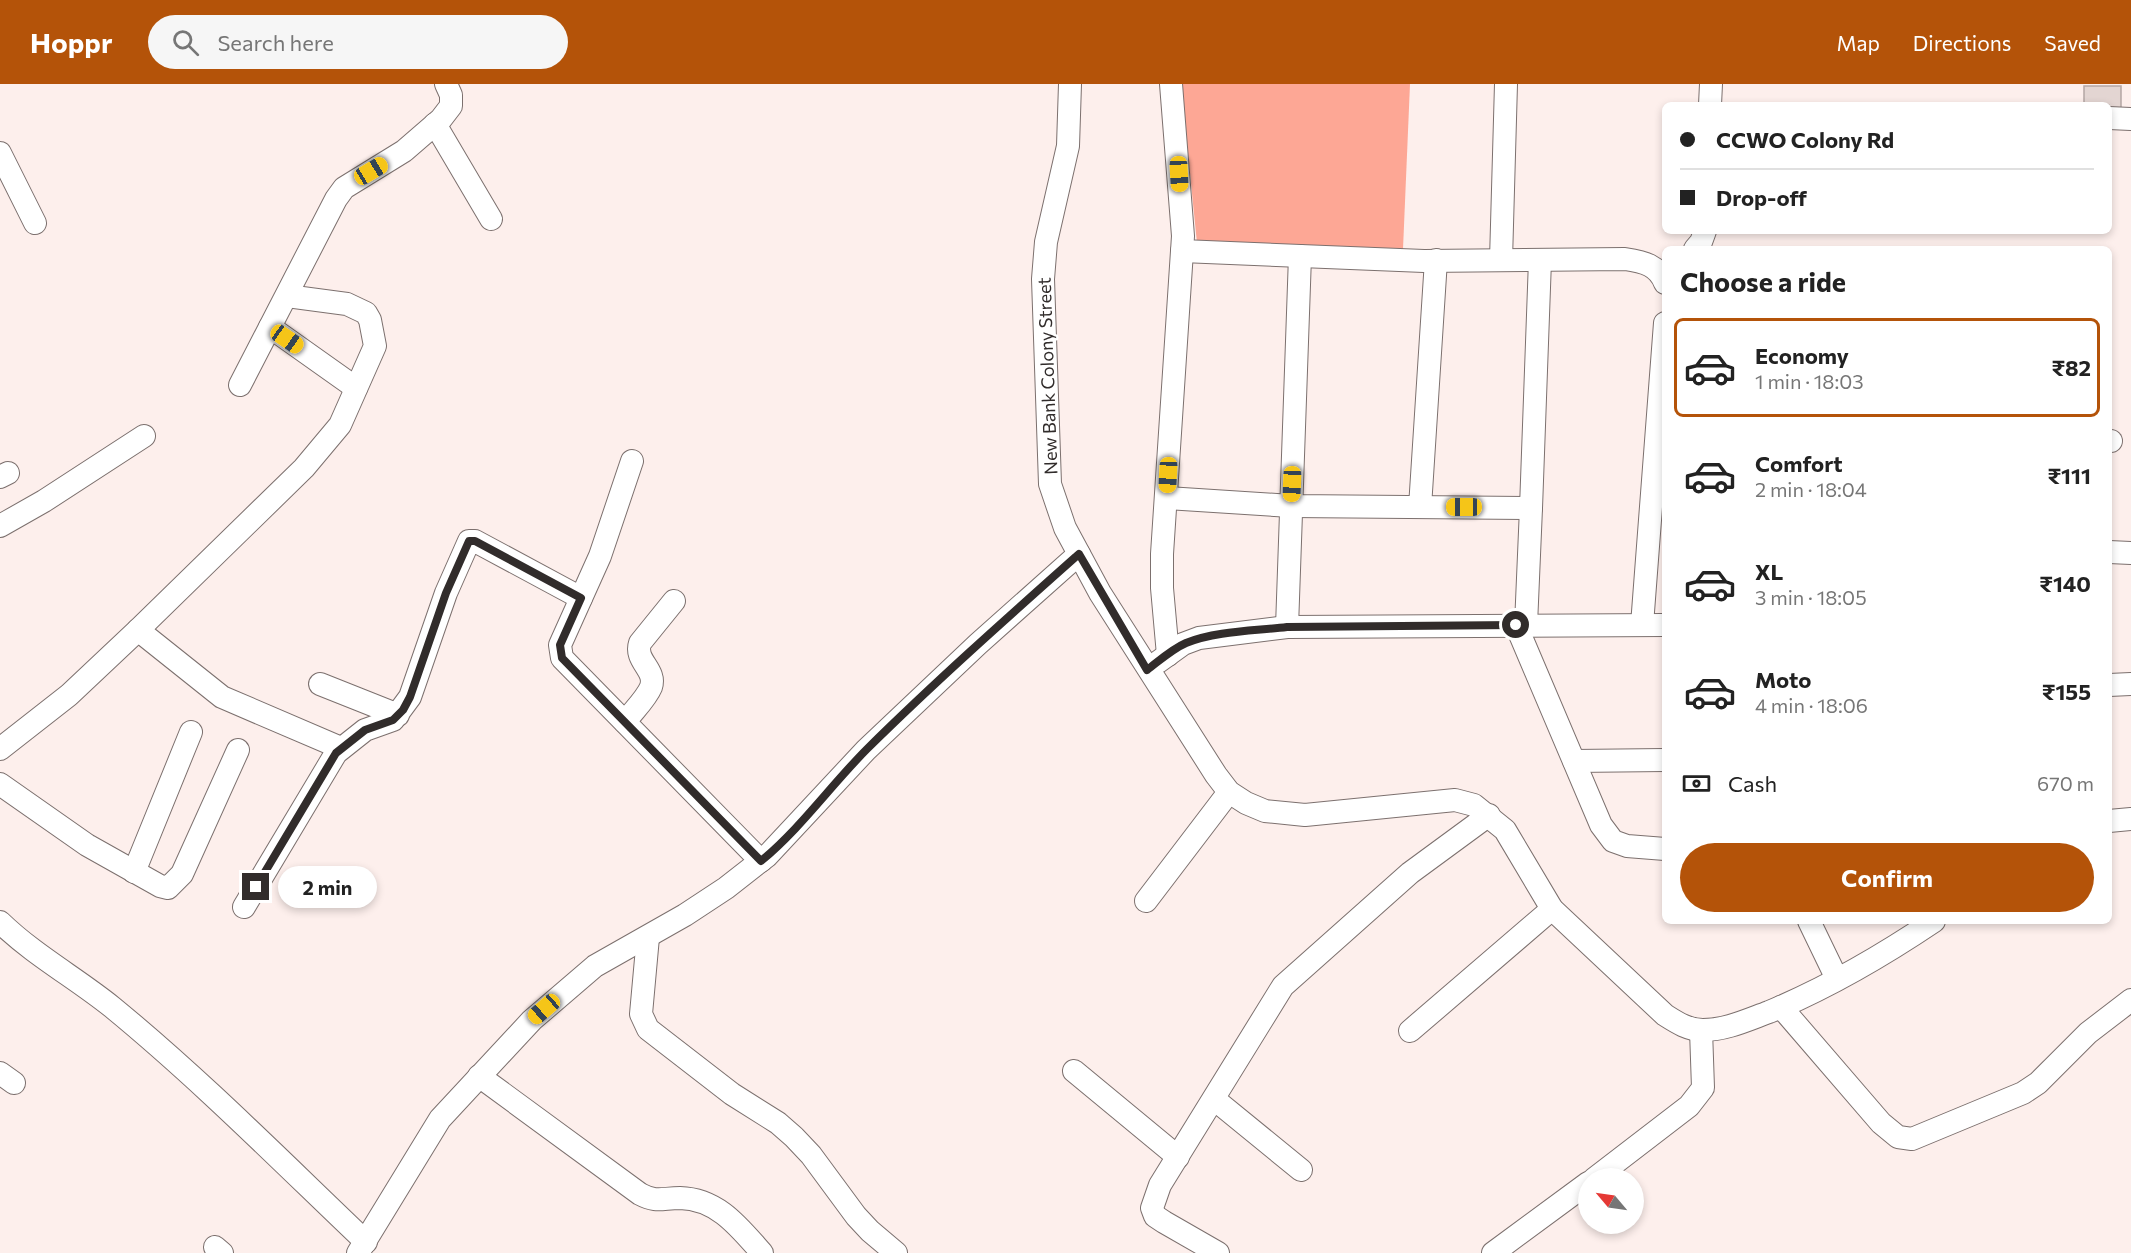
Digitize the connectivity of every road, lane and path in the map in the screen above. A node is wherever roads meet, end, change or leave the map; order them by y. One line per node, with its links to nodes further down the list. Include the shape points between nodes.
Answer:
1 (446, 84): 9 (street, via 451,106)
2 (1070, 84): 35 (street, New Bank Colony Street, via 1068,146 1046,242 1043,302 1050,484)
3 (1171, 84): 14 (street)
4 (1506, 84): 17 (street)
5 (1711, 84): 6 (street)
6 (1710, 102)
7 (2112, 118): 8 (street)
8 (2131, 119)
9 (435, 124): 12 (street); 20 (street, via 404,151 344,188)
10 (0, 153): 11 (street)
11 (7, 186): 13 (street)
12 (491, 219)
13 (35, 223)
14 (1182, 251): 15 (street); 28 (street)
15 (1300, 256): 16 (street); 29 (street)
16 (1436, 260): 17 (street); 30 (street)
17 (1501, 260): 18 (street)
18 (1540, 260): 19 (street, via 1625,259 1644,262); 31 (street)
19 (1662, 274)
20 (287, 296): 21 (street); 23 (street, via 336,301 366,313 374,330 375,346)
21 (270, 327): 22 (street); 23 (street)
22 (240, 385)
23 (356, 388): 42 (street, via 340,425 304,468)
24 (1662, 393): 26 (street)
25 (144, 436): 32 (street)
26 (1660, 440): 39 (street)
27 (632, 461): 36 (street, via 600,556)
28 (1167, 498): 29 (street); 43 (street, via 1162,588)
29 (1291, 506): 30 (street); 41 (street)
30 (1420, 507): 31 (street)
31 (1531, 508): 38 (street)
32 (0, 526)
33 (2112, 552): 34 (street)
34 (2131, 553)
35 (1079, 554): 44 (street, New Bank Colony Street); 62 (street, via 866,750)
36 (581, 598): 48 (street, via 469,541 446,593 410,697); 49 (street, via 560,645 562,658)
37 (674, 601): 49 (street, via 640,643 639,657 652,682)
38 (1521, 625): 39 (street); 41 (street); 54 (street)
39 (1642, 625): 40 (street)
40 (1662, 625)
41 (1287, 627): 43 (street, via 1199,638)
42 (138, 630): 51 (street, via 222,696); 52 (street, via 69,695)
43 (1168, 655): 44 (street)
44 (1147, 670): 57 (street, New Bank Colony Street)
45 (320, 684): 48 (street)
46 (2131, 684): 47 (street)
47 (2112, 685)
48 (398, 715): 51 (street, via 365,730)
49 (625, 722): 62 (street)
50 (191, 732): 63 (street)
51 (341, 748): 65 (street)
52 (0, 749)
53 (238, 750): 63 (street, via 176,882 168,888)
54 (1574, 760): 55 (street); 61 (street, via 1601,825 1613,841)
55 (1662, 760)
56 (0, 784): 63 (street, via 87,845)
57 (1229, 792): 58 (street, New Bank Colony Street, via 1265,811 1305,815 1455,800 1474,805); 64 (street)
58 (1489, 815): 66 (street, New Bank Colony Street, via 1505,830); 78 (street, via 1410,873 1294,974 1272,1002)
59 (2131, 819): 60 (street)
60 (2112, 821)
61 (1662, 849)
62 (761, 861): 70 (street)
63 (134, 872)
64 (1146, 901)
65 (244, 907)
66 (1552, 909): 74 (street, New Bank Colony Street, via 1665,1015 1682,1026); 75 (street)
67 (0, 922): 83 (street, via 29,948 112,1007 214,1099)
68 (1810, 924): 71 (street)
69 (1930, 924): 71 (street, New Bank Colony Street, via 1892,950)
70 (648, 937): 77 (street, via 595,966 532,1020); 85 (street, via 641,1004 648,1029 794,1137 856,1216)
71 (1837, 979): 73 (street, New Bank Colony Street)
72 (2131, 1000): 73 (street, via 2088,1033 2023,1093 1912,1139 1898,1137 1881,1123)
73 (1781, 1007): 74 (street, New Bank Colony Street, via 1733,1026)
74 (1701, 1030): 80 (street, via 1700,1094)
75 (1410, 1031)
76 (1074, 1071): 79 (street)
77 (479, 1076): 83 (street, via 440,1119); 84 (street, via 640,1194 654,1201 679,1198 710,1205 729,1216)
78 (1214, 1099): 79 (street); 81 (street)
79 (1178, 1157): 86 (street, via 1160,1185 1152,1208 1155,1216)
80 (1608, 1168)
81 (1301, 1170)
82 (1578, 1190): 87 (street)
83 (362, 1247)
84 (762, 1253)
85 (896, 1253)
86 (1218, 1253)
87 (1493, 1253)

